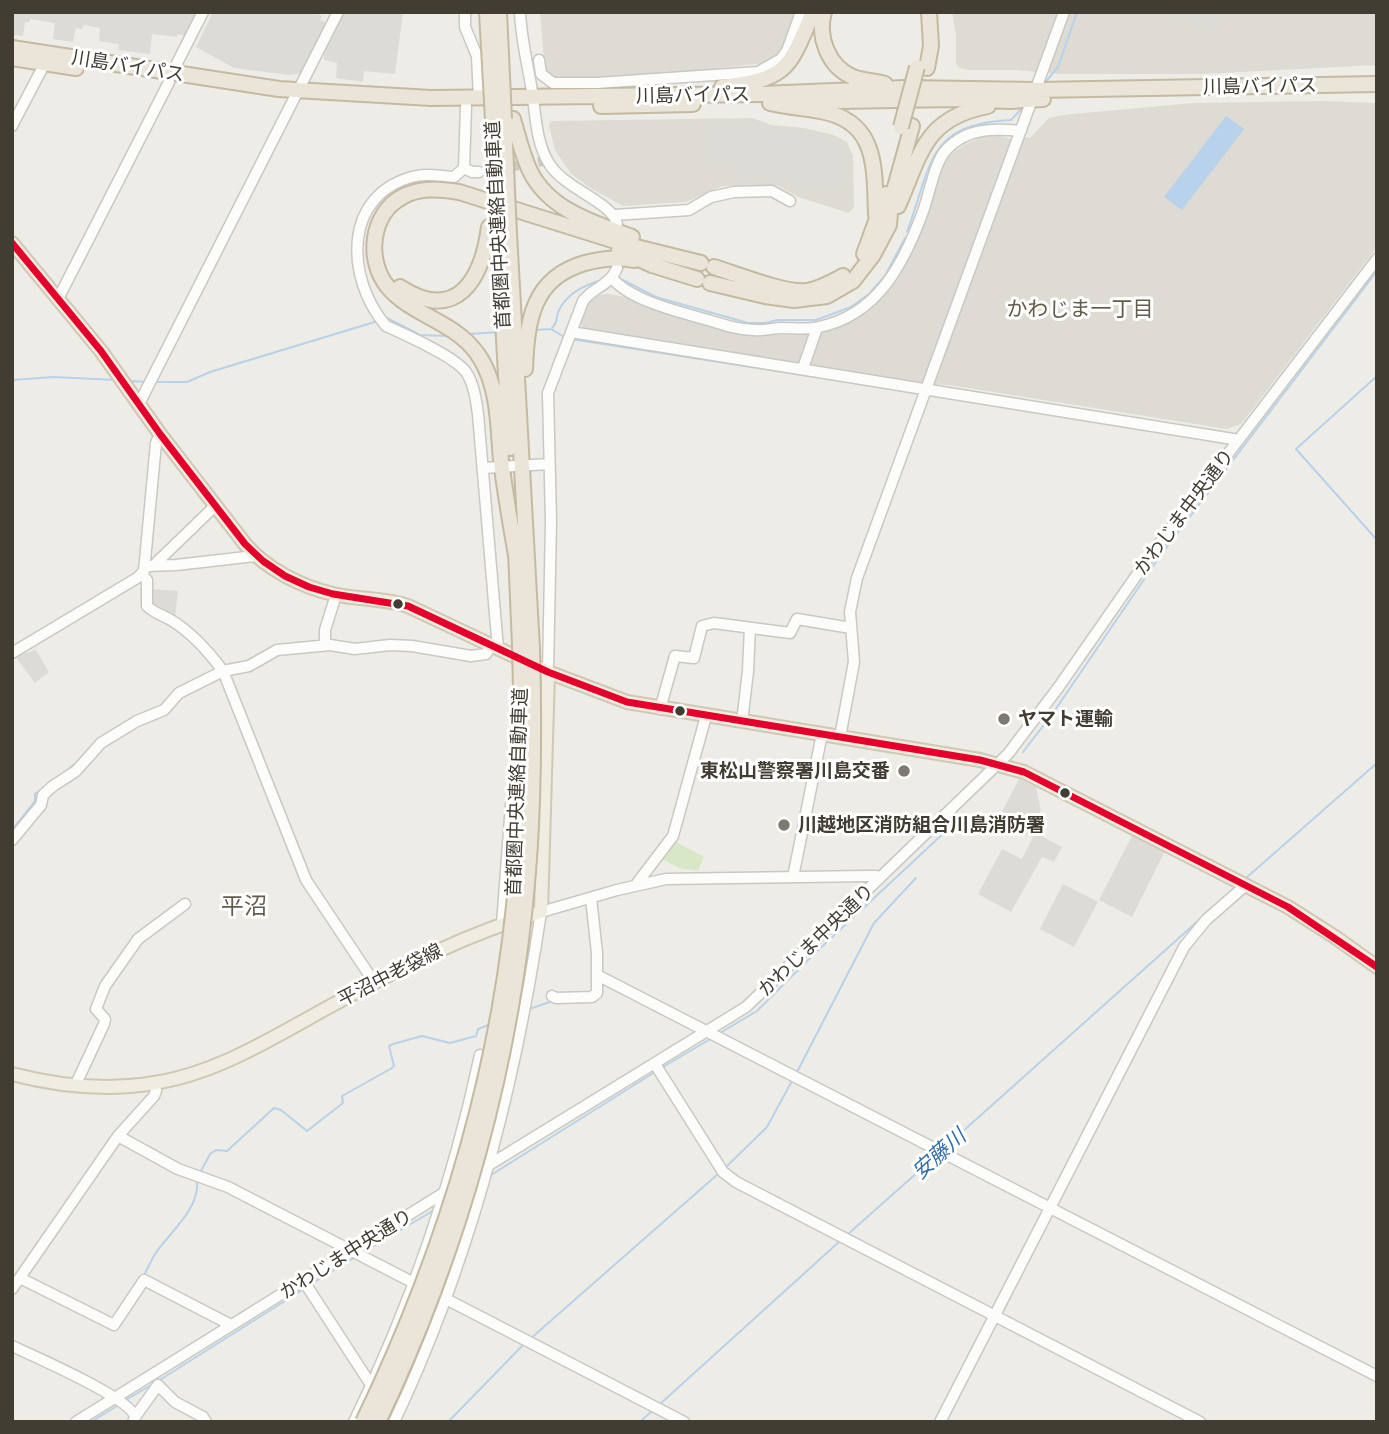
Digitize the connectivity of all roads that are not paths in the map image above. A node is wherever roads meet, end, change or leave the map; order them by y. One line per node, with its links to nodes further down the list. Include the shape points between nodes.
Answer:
1 (203, 12): 17 (street)
2 (338, 12): 22 (street)
3 (465, 12): 24 (street, via 477,56)
4 (520, 12): 26 (street)
5 (801, 12): 14 (street, via 787,51 758,72 553,83 541,74)
6 (813, 12): 23 (highway, via 793,57 776,74 750,83)
7 (824, 12): 19 (highway, via 823,41 841,67 852,77)
8 (921, 12): 16 (highway)
9 (929, 12): 16 (highway, via 931,46)
10 (1064, 12): 21 (street)
11 (494, 14): 29 (highway, bridge); 29 (highway, 首都圏中央連絡自動車道, bridge)
12 (12, 48): 17 (highway, 川島バイパス)
13 (12, 58): 15 (highway, 川島バイパス)
14 (539, 60)
15 (45, 63): 17 (highway, 川島バイパス); 30 (street)
16 (922, 68): 36 (highway)
17 (171, 78): 22 (highway, 川島バイパス); 42 (street)
18 (1377, 83): 21 (highway, 川島バイパス)
19 (905, 88): 21 (highway, 川島バイパス); 23 (highway, 川島バイパス)
20 (1377, 93): 21 (highway, 川島バイパス)
21 (1034, 94): 25 (highway, 川島バイパス); 31 (street)
22 (297, 95): 24 (highway, 川島バイパス); 28 (highway, 川島バイパス); 48 (street)
23 (661, 95): 26 (highway, 川島バイパス)
24 (479, 97): 26 (highway, 川島バイパス)
25 (1010, 101): 27 (highway, 川島バイパス); 36 (highway, via 976,108 932,132)
26 (533, 102): 27 (highway, 川島バイパス); 28 (highway, 川島バイパス); 35 (street, via 545,160 562,180 616,220 689,209 734,192 772,191)
27 (770, 103): 36 (highway, via 834,115 859,130 873,162)
28 (466, 106): 32 (street)
29 (499, 119): 34 (highway, 首都圏中央連絡自動車道); 39 (highway, via 531,174 553,199 583,219)
30 (12, 126)
31 (1021, 131): 43 (street, via 989,129 948,148 905,255 884,289 855,313); 47 (street)
32 (464, 168): 33 (street); 54 (street, via 454,177 416,176 389,187 365,214 357,233 356,257 364,288 386,326 455,362 468,375 476,399)
33 (479, 172)
34 (498, 188): 37 (highway); 37 (highway, 首都圏中央連絡自動車道, bridge)
35 (790, 201)
36 (883, 225): 39 (highway, via 848,272 805,292); 41 (highway, via 873,255 853,281 827,296 794,300 765,296)
37 (499, 230): 41 (highway, via 475,278 452,296 436,300 410,293 385,267 384,233 397,212 433,197 455,199 560,231); 44 (highway, 首都圏中央連絡自動車道)
38 (12, 243): 42 (main road)
39 (685, 257): 53 (highway, via 628,245 438,188 403,196 386,211 376,231 377,268 397,296 462,336 482,361)
40 (1377, 259): 51 (street, かわじま中央通り)
41 (652, 265): 49 (highway, via 600,259 557,274 533,313)
42 (58, 299): 48 (main road)
43 (817, 328): 45 (street, via 739,329 654,304 612,277 586,296); 46 (street)
44 (509, 331): 49 (highway, 首都圏中央連絡自動車道); 53 (highway, 首都圏中央連絡自動車道)
45 (569, 337): 46 (street); 52 (street, via 548,393)
46 (803, 368): 47 (street)
47 (927, 390): 51 (street); 60 (street, via 857,578)
48 (139, 404): 50 (main road)
49 (519, 404): 53 (highway, 首都圏中央連絡自動車道)
50 (160, 434): 55 (main road); 57 (street)
51 (1238, 440): 72 (street, かわじま中央通り)
52 (549, 464): 53 (street); 66 (street)
53 (512, 466): 54 (street); 62 (highway, 首都圏中央連絡自動車道); 62 (highway, 首都圏中央連絡自動車道)
54 (484, 468): 63 (street)
55 (216, 505): 56 (main road); 57 (street)
56 (255, 556): 57 (street); 58 (main road, via 299,582)
57 (146, 569): 64 (street); 65 (street, via 146,606 190,635)
58 (336, 595): 61 (street); 63 (main road, via 397,602)
59 (750, 628): 60 (street, via 790,633 797,619); 67 (street, via 702,626 694,658 675,656); 69 (street)
60 (851, 628): 71 (street, via 854,662)
61 (325, 643): 63 (street, via 355,649 412,646 471,656); 65 (street, via 277,650 249,666)
62 (526, 647): 114 (highway, 首都圏中央連絡自動車道, bridge, via 517,874 491,1051 438,1246); 115 (highway, 首都圏中央連絡自動車道, bridge, via 533,772 530,852 506,1033 477,1158 449,1250)
63 (495, 648): 66 (main road)
64 (12, 653)
65 (223, 671): 74 (street, via 179,693 164,710 101,743 76,771 43,795 41,805); 85 (street, via 306,880)
66 (548, 672): 67 (main road, via 611,698); 73 (main road)
67 (660, 709): 68 (main road)
68 (706, 716): 69 (main road); 78 (street, via 673,836)
69 (742, 722): 70 (main road)
70 (822, 734): 71 (main road); 75 (street)
71 (840, 737): 72 (main road)
72 (998, 764): 76 (street, かわじま中央通り); 77 (main road, via 1024,772)
73 (545, 807): 81 (main road); 82 (street, via 511,805)
74 (12, 840)
75 (793, 877): 76 (street); 78 (street, via 666,879)
76 (880, 879): 87 (street, かわじま中央通り, via 746,1007)
77 (1246, 885): 83 (main road, via 1315,923); 96 (street, via 1189,939)
78 (635, 886): 79 (street)
79 (591, 898): 81 (street); 84 (street)
80 (185, 904): 92 (street, via 138,939 106,986 96,1009 104,1024)
81 (541, 912): 82 (main road, 平沼中老袋線); 89 (street)
82 (502, 924): 85 (main road, 平沼中老袋線, via 449,944)
83 (1377, 967)
84 (597, 975): 86 (street, via 596,995); 87 (street)
85 (374, 982): 91 (main road, 平沼中老袋線, via 237,1055)
86 (552, 996)
87 (707, 1032): 88 (street, かわじま中央通り); 96 (street)
88 (655, 1064): 94 (street, かわじま中央通り); 103 (street, via 723,1172 736,1182)
89 (512, 1065): 94 (street); 95 (street, via 480,1055)
90 (12, 1073): 92 (main road, 平沼中老袋線)
91 (155, 1083): 92 (main road, 平沼中老袋線); 93 (street, via 154,1096)
92 (75, 1086)
93 (118, 1136): 97 (street, via 178,1170 228,1187); 98 (street)
94 (489, 1165): 95 (street, かわじま中央通り); 102 (street)
95 (443, 1194): 97 (street, かわじま中央通り); 100 (street)
96 (1050, 1209): 103 (street); 106 (street)
97 (351, 1251): 99 (street, かわじま中央通り); 100 (street)
98 (20, 1278): 101 (street); 104 (street, via 114,1325 144,1280)
99 (303, 1280): 104 (street, かわじま中央通り); 107 (street)
100 (414, 1283): 107 (street)
101 (12, 1289)
102 (446, 1299): 110 (street); 116 (street)
103 (995, 1316): 117 (street); 118 (street)
104 (231, 1325): 108 (street, かわじま中央通り)
105 (12, 1346): 108 (street)
106 (1377, 1377)
107 (372, 1386): 110 (street); 113 (street)
108 (120, 1401): 109 (street, via 132,1408); 111 (street, かわじま中央通り)
109 (134, 1419): 112 (street, via 158,1385)
110 (394, 1421)
111 (76, 1422)
112 (206, 1422)
113 (354, 1422)
114 (363, 1422)
115 (378, 1422)
116 (684, 1422)
117 (940, 1422)
118 (1200, 1422)

